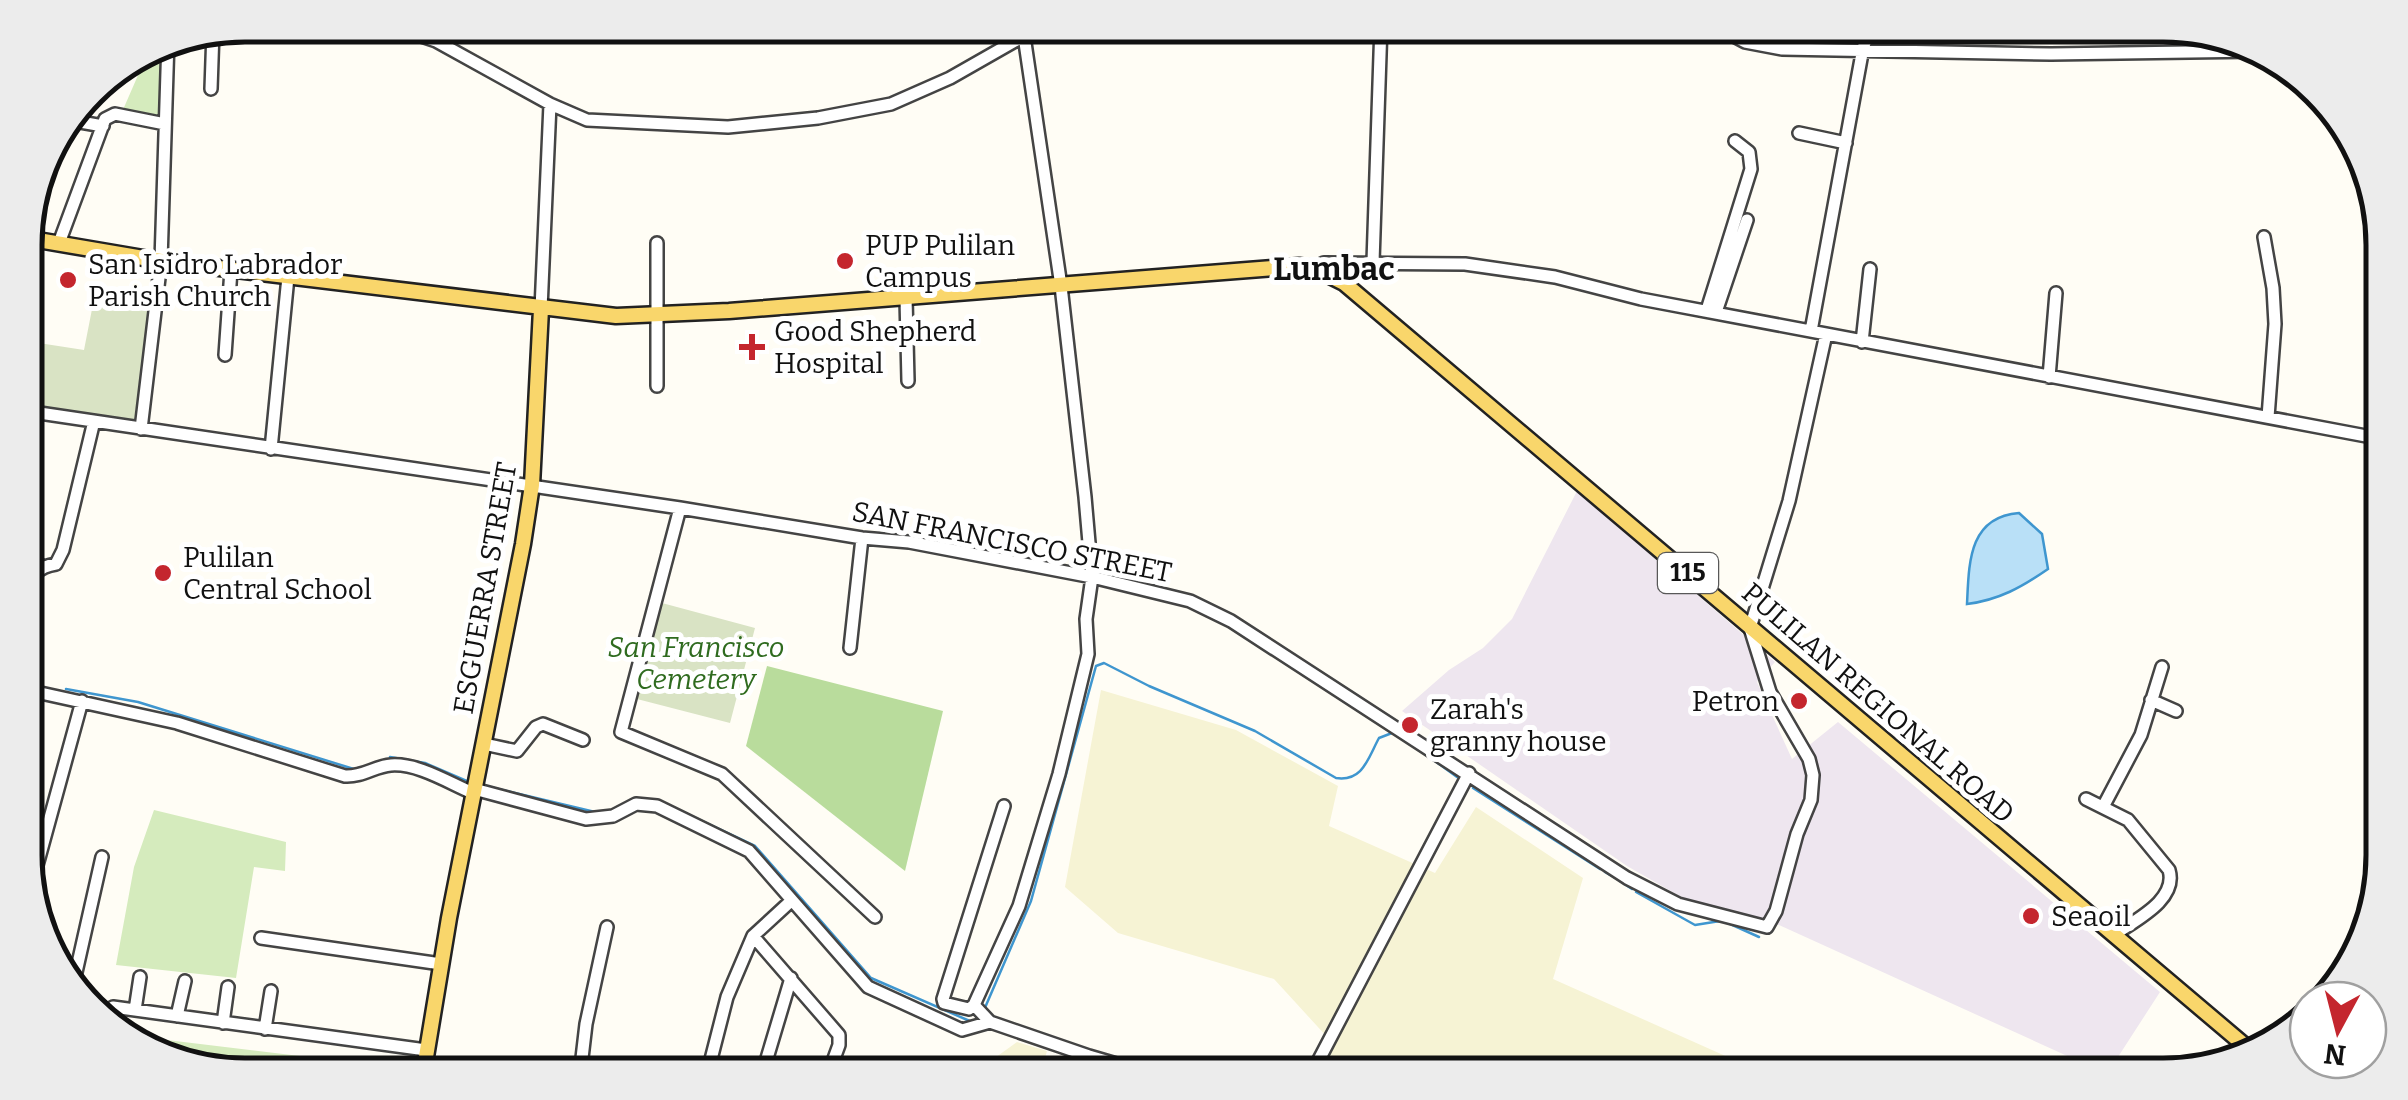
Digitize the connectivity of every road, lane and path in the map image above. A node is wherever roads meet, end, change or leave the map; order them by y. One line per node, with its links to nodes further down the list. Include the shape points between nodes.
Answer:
1 (1380, 42): 25 (street)
2 (1746, 42): 8 (street)
3 (1865, 42): 8 (street)
4 (439, 43): 12 (street)
5 (1012, 43): 12 (street, via 892,104 818,118 728,128 588,120)
6 (1025, 43): 30 (street)
7 (213, 45): 11 (street)
8 (1863, 48): 9 (street); 18 (street)
9 (2224, 52)
10 (168, 58): 14 (street)
11 (211, 89)
12 (550, 104): 33 (street, ESGUERRA STREET)
13 (84, 123): 15 (street)
14 (166, 124): 15 (street, via 115,114); 24 (street)
15 (102, 126): 22 (street)
16 (1799, 133): 18 (street)
17 (1735, 141): 34 (street, via 1749,152 1751,168)
18 (1846, 142): 36 (street)
19 (1747, 220): 34 (street)
20 (2264, 238): 44 (street, via 2275,324)
21 (43, 241): 22 (main road)
22 (59, 243): 24 (main road)
23 (657, 244): 35 (street)
24 (161, 261): 28 (main road); 46 (street)
25 (1374, 262): 26 (street); 34 (street, via 1465,264)
26 (1314, 268): 30 (main road); 54 (main road, PULILAN REGIONAL ROAD / 115, via 1344,283)
27 (1870, 269): 38 (street)
28 (230, 270): 29 (main road); 39 (street)
29 (288, 278): 33 (main road); 48 (street)
30 (1061, 286): 32 (main road); 53 (street)
31 (2056, 292): 40 (street)
32 (906, 298): 35 (main road); 41 (street)
33 (540, 310): 35 (main road); 49 (main road, ESGUERRA STREET)
34 (1711, 311): 36 (street)
35 (656, 314): 42 (street)
36 (1811, 330): 37 (street)
37 (1826, 334): 38 (street); 54 (street, via 1790,501)
38 (1862, 342): 40 (street)
39 (224, 355)
40 (2049, 377): 44 (street)
41 (908, 380)
42 (657, 386)
43 (43, 414): 45 (street, SAN FRANCISCO STREET)
44 (2268, 418): 47 (street)
45 (94, 422): 46 (street, SAN FRANCISCO STREET); 52 (street, via 63,550 56,564)
46 (142, 429): 48 (street, SAN FRANCISCO STREET)
47 (2366, 436)
48 (271, 450): 49 (street, SAN FRANCISCO STREET)
49 (532, 485): 50 (street, SAN FRANCISCO STREET); 62 (main road, ESGUERRA STREET)
50 (680, 508): 51 (street, SAN FRANCISCO STREET); 71 (street, via 620,732 722,774)
51 (862, 538): 53 (street, SAN FRANCISCO STREET); 55 (street)
52 (42, 566)
53 (1092, 577): 63 (street, SAN FRANCISCO STREET, via 1190,602 1231,621); 83 (street, via 1088,654 1059,774 1019,906)
54 (1750, 628): 63 (street, SAN FRANCISCO STREET, via 1770,692 1813,775 1811,800 1768,927 1678,904 1627,878); 73 (main road, PULILAN REGIONAL ROAD / 115)
55 (850, 648)
56 (2162, 667): 58 (street)
57 (42, 693): 59 (street)
58 (2152, 700): 60 (street); 67 (street)
59 (82, 701): 64 (street, via 177,722 345,776 397,765); 68 (street)
60 (2176, 710)
61 (583, 740): 62 (street, via 543,724 517,750)
62 (484, 744): 64 (main road, ESGUERRA STREET)
63 (1469, 773): 93 (street)
64 (473, 791): 70 (street, via 586,819 636,804 657,806 744,847); 76 (main road, ESGUERRA STREET)
65 (2086, 799): 67 (street)
66 (1004, 806): 83 (street, via 943,1000 962,1009)
67 (2103, 807): 73 (street, via 2134,826 2172,879 2160,902)
68 (42, 847)
69 (102, 858): 77 (street)
70 (790, 901): 74 (street); 87 (street, via 868,987 962,1030)
71 (875, 917)
72 (607, 928): 95 (street)
73 (2114, 935): 90 (main road, PULILAN REGIONAL ROAD / 115)
74 (753, 936): 79 (street); 96 (street, via 727,997)
75 (260, 938): 76 (street)
76 (440, 964): 91 (main road, ESGUERRA STREET)
77 (77, 966)
78 (140, 977): 85 (street)
79 (792, 978): 97 (street); 98 (street, via 839,1037)
80 (185, 980): 86 (street)
81 (228, 988): 88 (street)
82 (271, 991): 89 (street)
83 (974, 1005): 87 (street)
84 (113, 1007): 85 (street)
85 (136, 1010): 86 (street)
86 (178, 1016): 88 (street)
87 (990, 1022): 92 (street)
88 (223, 1023): 89 (street)
89 (266, 1029): 91 (street)
90 (2240, 1042)
91 (426, 1050): 94 (main road, ESGUERRA STREET)
92 (1089, 1056): 99 (street)
93 (1320, 1057)
94 (425, 1058)
95 (582, 1058)
96 (712, 1058)
97 (767, 1058)
98 (833, 1058)
99 (1092, 1058)

